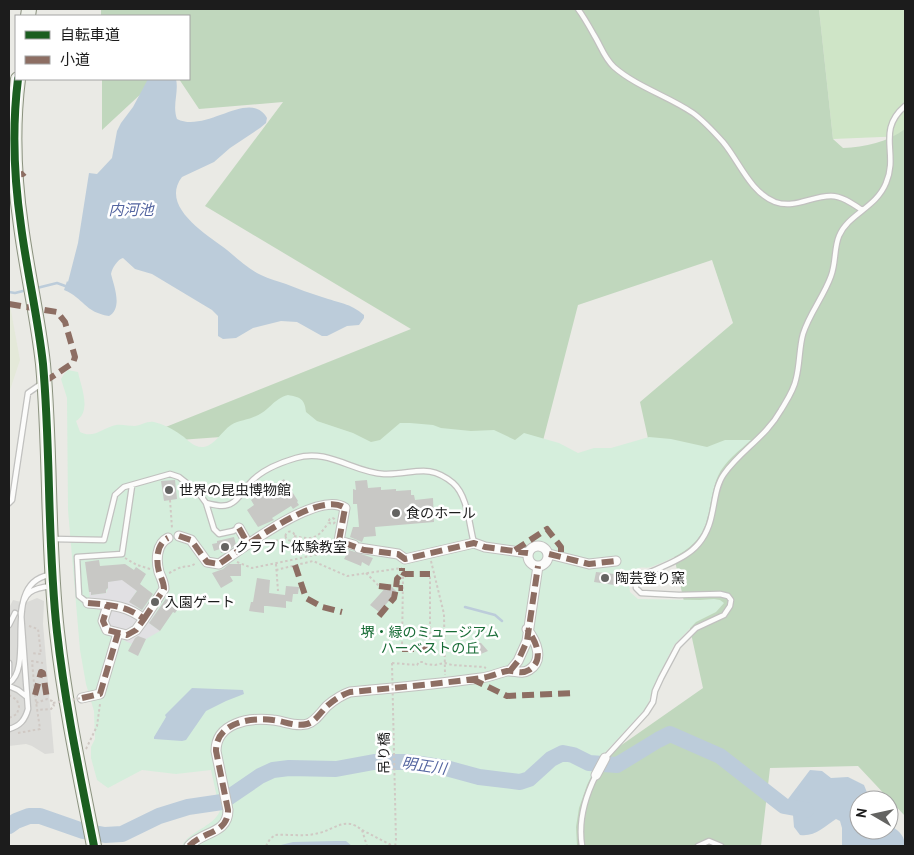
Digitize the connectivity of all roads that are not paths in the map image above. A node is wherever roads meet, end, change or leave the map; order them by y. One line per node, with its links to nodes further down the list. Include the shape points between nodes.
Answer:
1 (578, 9): 4 (lane, via 606,58 631,79 692,112 704,122 764,196 785,204 799,204 831,196)
2 (18, 80): 5 (street, via 15,132 18,196)
3 (905, 106): 4 (lane, via 892,121 888,137 891,149 886,183 872,204)
4 (862, 210): 36 (lane, via 839,235 832,273 806,325 794,384 766,432 722,476 709,530 696,548 684,557 639,577 636,582 641,593 720,594 728,596 730,606 724,615 696,628 678,646 646,713)
5 (44, 382): 7 (lane, via 28,393); 12 (street)
6 (132, 486): 8 (lane, via 170,474 179,476); 12 (lane, via 124,487 115,495 104,540); 21 (lane, via 122,554 77,558 79,596)
7 (9, 503)
8 (206, 503): 9 (lane, via 214,529 219,534); 13 (lane, via 224,506 233,503 265,470 298,457 325,456 383,474 426,470 454,484 463,497)
9 (239, 528): 14 (street)
10 (180, 536): 14 (street, via 191,540 207,562 219,564)
11 (168, 538): 25 (street, via 159,546 159,572 164,589)
12 (50, 540): 19 (street)
13 (474, 543): 14 (street, via 405,559 398,554 364,550 340,541 345,508 332,503 304,512); 15 (street)
14 (248, 544)
15 (528, 553): 16 (street, via 539,545); 18 (street, via 530,562)
16 (548, 554): 17 (street, via 589,564); 18 (street, via 544,564)
17 (616, 561)
18 (538, 566): 27 (street)
19 (53, 580): 20 (lane, via 34,578); 33 (lane, via 29,592 22,602); 38 (street, via 63,676)
20 (20, 593)
21 (88, 603): 22 (street)
22 (108, 605): 25 (street, via 132,610); 28 (street, via 103,621 107,630)
23 (16, 606): 24 (lane)
24 (15, 612): 26 (lane); 32 (lane, via 17,671)
25 (144, 619): 28 (street, via 136,630 127,635)
26 (9, 625)
27 (527, 630): 30 (street, via 523,652); 30 (street, via 538,650 536,660 531,669 521,673)
28 (118, 633): 34 (street, via 100,694)
29 (9, 663): 31 (lane)
30 (510, 671): 39 (street, via 446,682 350,692 341,695 308,724 259,719 227,727 216,741 228,810 226,824)
31 (9, 676)
32 (9, 685): 33 (lane)
33 (27, 697): 35 (lane, via 26,716 18,726)
34 (82, 698)
35 (9, 728)
36 (605, 758): 37 (street)
37 (596, 775): 40 (lane, via 582,812)
38 (94, 846)
39 (189, 846)
40 (582, 846)
41 (698, 846): 42 (lane, via 709,841)
42 (721, 846)

